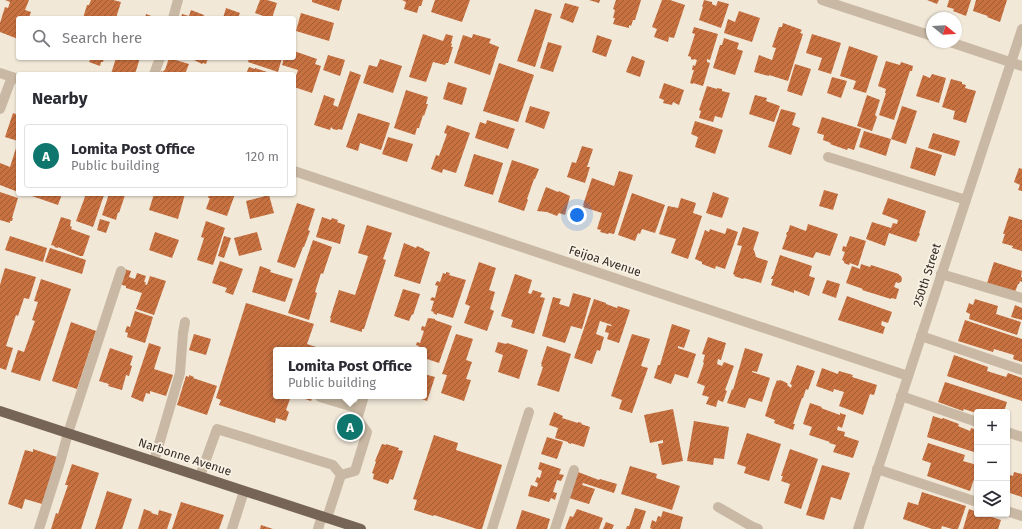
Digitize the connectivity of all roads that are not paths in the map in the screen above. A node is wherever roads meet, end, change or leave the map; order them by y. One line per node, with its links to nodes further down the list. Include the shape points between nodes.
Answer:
1 (178, 0): 3 (street)
2 (822, 0): 5 (street)
3 (174, 16)
4 (1022, 29): 8 (street, 250th Street)
5 (926, 34)
6 (962, 46): 8 (street)
7 (159, 60): 10 (street)
8 (1011, 62): 9 (street); 16 (street, 250th Street)
9 (1022, 66)
10 (155, 72)
11 (0, 73): 12 (street)
12 (15, 78): 13 (street)
13 (0, 109)
14 (828, 157): 16 (street)
15 (296, 172): 23 (street, Feijoa Avenue)
16 (966, 200): 18 (street, 250th Street)
17 (121, 271): 31 (street)
18 (941, 274): 19 (street); 21 (street, 250th Street)
19 (1022, 298)
20 (185, 322): 34 (street, via 180,373)
21 (921, 336): 22 (street); 23 (street, 250th Street)
22 (1022, 370)
23 (908, 376): 24 (street, 250th Street)
24 (901, 396): 30 (street); 35 (street, 250th Street)
25 (327, 399): 27 (street)
26 (363, 399): 27 (street)
27 (360, 409): 38 (street, via 357,419 367,432 355,471)
28 (0, 411): 31 (main road, Narbonne Avenue)
29 (529, 412): 49 (street)
30 (974, 421)
31 (68, 433): 34 (main road, Narbonne Avenue); 45 (street)
32 (1010, 433): 33 (street)
33 (1022, 437)
34 (154, 461): 37 (main road, Narbonne Avenue)
35 (877, 469): 40 (street); 52 (street, 250th Street)
36 (574, 470): 50 (street)
37 (200, 476): 38 (street, via 217,429 333,465); 39 (main road, Narbonne Avenue)
38 (341, 476): 44 (street)
39 (244, 491): 44 (main road, Narbonne Avenue); 46 (street)
40 (974, 501)
41 (718, 507): 51 (street)
42 (1010, 513): 43 (street)
43 (1022, 516)
44 (325, 517): 47 (street); 48 (main road, Narbonne Avenue)
45 (39, 529)
46 (232, 529)
47 (318, 529)
48 (361, 529)
49 (492, 529)
50 (555, 529)
51 (758, 529)
52 (858, 529)

